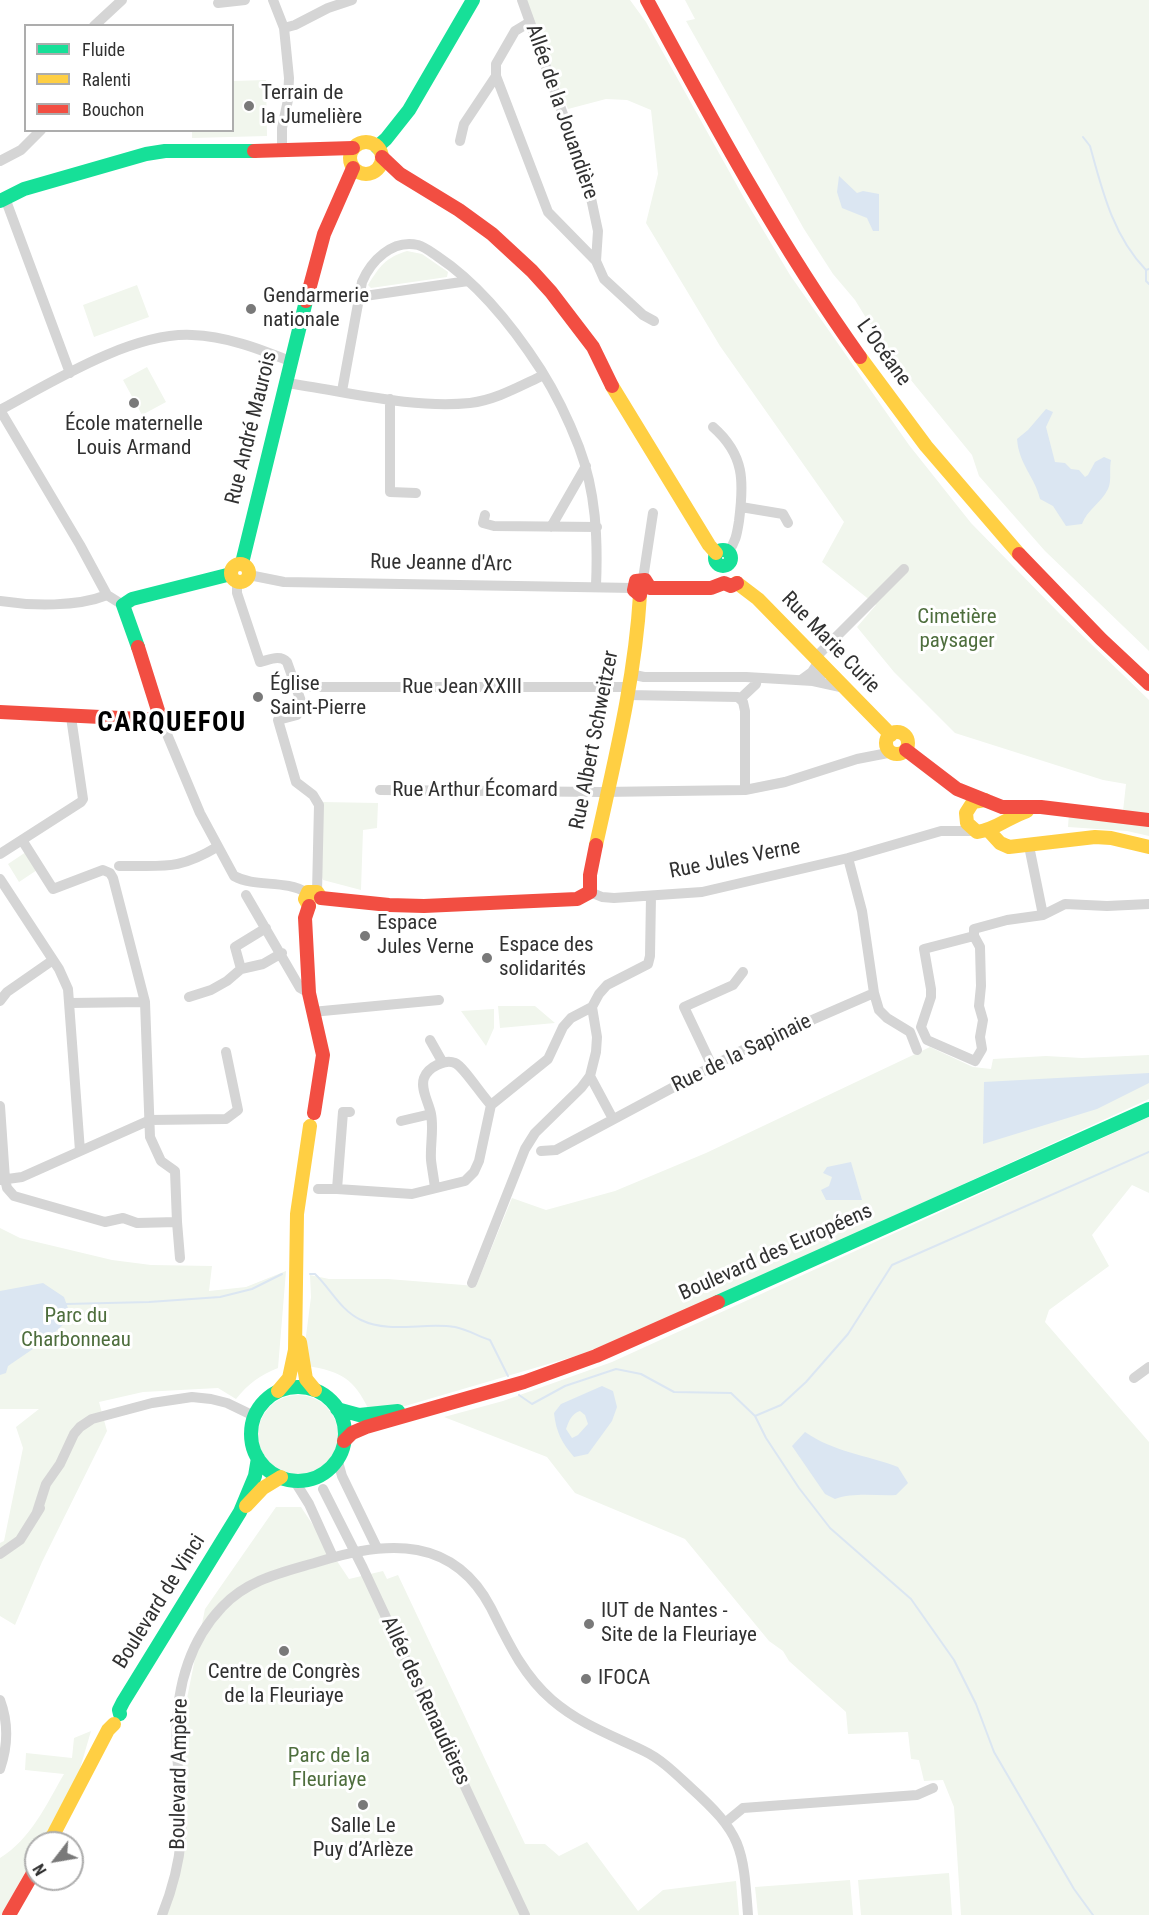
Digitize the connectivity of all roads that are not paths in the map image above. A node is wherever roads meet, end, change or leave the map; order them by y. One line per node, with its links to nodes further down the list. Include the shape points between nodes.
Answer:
1 (122, 0): 11 (street)
2 (245, 0): 9 (street)
3 (273, 0): 12 (street)
4 (352, 0): 12 (street)
5 (473, 0): 19 (main road, via 409,110)
6 (522, 0): 10 (street, Allée de la Jouandière)
7 (647, 0): 56 (main road, L’Océane, via 767,214 870,373 1001,535)
8 (660, 0): 53 (main road, L’Océane, via 779,214 882,370 1014,532)
9 (218, 3)
10 (530, 22): 13 (street, via 515,31 496,64); 24 (street, Allée de la Jouandière, via 588,184 598,231)
11 (96, 24)
12 (284, 28): 18 (street, via 289,78)
13 (496, 76): 15 (street, via 464,124); 24 (street, via 548,212)
14 (39, 132): 20 (street, via 21,150)
15 (460, 141)
16 (353, 148): 17 (main road); 19 (main road, via 372,143); 21 (main road, via 350,155)
17 (310, 150): 18 (main road); 21 (main road)
18 (282, 151): 23 (main road, via 146,154)
19 (379, 152): 21 (main road, via 378,168); 22 (main road, Rue Marie Curie, via 394,170)
20 (0, 161)
21 (360, 170): 22 (main road); 28 (main road, Rue André Maurois, via 338,201 324,234)
22 (415, 183): 44 (main road, Rue Marie Curie, via 499,240 541,281 593,347 608,379)
23 (2, 197): 29 (street)
24 (596, 261): 27 (street, via 604,279)
25 (468, 281): 26 (street); 26 (street, via 424,248 404,245 386,251 372,263); 30 (street, via 517,336)
26 (358, 297): 32 (street)
27 (654, 321)
28 (290, 361): 29 (street, via 217,338 190,335 144,341); 31 (main road, Rue André Maurois)
29 (70, 373): 34 (street)
30 (544, 375): 33 (street, via 471,403); 36 (street, via 572,429)
31 (286, 383): 32 (street); 46 (main road, Rue André Maurois)
32 (342, 391): 33 (street)
33 (390, 399): 37 (street, via 390,492)
34 (0, 410): 49 (street)
35 (713, 427): 38 (street, via 736,455 743,483)
36 (585, 466): 42 (street); 43 (street)
37 (416, 493)
38 (741, 507): 41 (street, via 783,514); 44 (street)
39 (653, 513): 48 (street, Rue Albert Schweitzer)
40 (485, 514): 42 (street, via 483,523 494,526)
41 (788, 523)
42 (550, 527): 43 (street)
43 (597, 527): 47 (street)
44 (727, 568): 48 (main road, via 711,588); 52 (main road, Rue Marie Curie)
45 (904, 569): 52 (street)
46 (240, 573): 47 (street, Rue Jeanne d'Arc, via 285,582); 51 (main road); 58 (street, Rue André Maurois, via 237,593 259,658 283,658)
47 (596, 586): 48 (street, Rue Jeanne d'Arc)
48 (642, 588): 57 (main road, Rue Albert Schweitzer)
49 (107, 595): 50 (street, via 94,600 44,604); 51 (street)
50 (0, 601)
51 (123, 604): 63 (main road)
52 (821, 663): 55 (street); 59 (main road, Rue Marie Curie)
53 (1149, 669)
54 (752, 677): 55 (street); 57 (street, via 644,677); 60 (street)
55 (807, 681): 59 (street)
56 (1149, 684)
57 (628, 686): 58 (street, Rue Jean XXIII); 60 (street); 68 (main road, Rue Albert Schweitzer)
58 (296, 687): 86 (street, via 302,704 297,715 278,720 294,778 319,805)
59 (846, 688): 64 (main road, Rue Marie Curie, via 891,735 887,745)
60 (739, 698): 67 (street, via 745,711)
61 (0, 712): 62 (main road)
62 (72, 717): 63 (main road); 75 (street, via 83,799)
63 (161, 720): 77 (street)
64 (899, 751): 65 (main road); 67 (street, Rue Arthur Écomard)
65 (957, 789): 69 (main road); 71 (main road)
66 (380, 790): 68 (street, Rue Arthur Écomard)
67 (745, 790): 68 (street, Rue Arthur Écomard)
68 (607, 792): 83 (main road, Rue Albert Schweitzer)
69 (989, 802): 70 (main road, via 1002,807); 71 (main road, via 976,801); 73 (main road, via 998,814)
70 (1041, 807): 72 (main road); 73 (main road)
71 (967, 809): 73 (main road, via 967,824); 74 (street, Rue Jules Verne)
72 (1149, 820)
73 (986, 829): 74 (street, Rue Jules Verne); 76 (main road, via 1004,846)
74 (941, 831): 80 (street, Rue Jules Verne)
75 (22, 840): 79 (street); 81 (street, via 53,889)
76 (1029, 846): 78 (main road, via 1095,837); 88 (street)
77 (217, 847): 81 (street, via 176,865); 86 (street, Rue Jules Verne, via 234,876 293,886)
78 (1149, 847)
79 (0, 854)
80 (848, 858): 85 (street, Rue Jules Verne, via 702,892); 96 (street, via 862,911)
81 (115, 869): 100 (street, via 113,878)
82 (0, 879): 92 (street)
83 (590, 892): 85 (street, Rue Jules Verne, via 607,898); 86 (main road, Rue Jules Verne, via 565,901 424,906)
84 (246, 895): 89 (street)
85 (651, 896): 102 (street, via 648,964 607,985)
86 (314, 897): 95 (main road, via 305,918)
87 (1149, 904): 88 (street, via 1065,904)
88 (1043, 915): 90 (street, via 974,929)
89 (266, 928): 91 (street); 93 (street, via 235,947)
90 (974, 936): 90 (street, via 980,947 979,1006 983,1020 982,1049 975,1061 927,1040 921,1027 931,997 924,949)
91 (282, 953): 93 (street, via 263,964); 95 (street, via 300,988)
92 (53, 960): 99 (street); 101 (street, via 65,979)
93 (241, 969): 97 (street, via 211,990)
94 (743, 972): 108 (street, via 733,985 684,1007)
95 (309, 993): 103 (main road)
96 (874, 993): 105 (street, via 879,1010 910,1032); 108 (street, Rue de la Sapinaie)
97 (189, 997)
98 (440, 1000): 103 (street)
99 (0, 1001)
100 (146, 1002): 101 (street); 116 (street)
101 (70, 1003): 119 (street)
102 (592, 1007): 109 (street, via 597,1037); 110 (street, via 571,1018 548,1059)
103 (312, 1012): 127 (main road, via 323,1055 298,1206)
104 (430, 1040): 107 (street)
105 (917, 1050)
106 (225, 1052): 116 (street, via 238,1110 226,1119)
107 (442, 1063): 110 (street, via 454,1062 464,1069); 114 (street, via 424,1078)
108 (712, 1066): 115 (street, Rue de la Sapinaie)
109 (590, 1076): 115 (street); 126 (street, via 535,1133 525,1149)
110 (491, 1105): 121 (street, via 474,1172 465,1181)
111 (0, 1106): 120 (street)
112 (1149, 1109): 133 (main road, Boulevard des Européens, via 596,1356 524,1382)
113 (350, 1112): 123 (street, via 343,1112)
114 (431, 1114): 117 (street); 121 (street)
115 (613, 1119): 118 (street, Rue de la Sapinaie, via 556,1150)
116 (150, 1120): 119 (street); 124 (street, via 150,1137 161,1161 175,1170)
117 (401, 1121)
118 (541, 1150)
119 (80, 1151): 120 (street, via 21,1177)
120 (3, 1180): 124 (street, via 15,1196 105,1222 123,1218 137,1223)
121 (435, 1188): 123 (street, via 412,1194)
122 (318, 1189): 123 (street)
123 (337, 1189)
124 (177, 1222): 125 (street)
125 (180, 1258)
126 (472, 1283)
127 (297, 1307): 130 (main road, via 306,1379); 131 (main road, via 292,1369)
128 (1149, 1367): 129 (street)
129 (1134, 1378)
130 (315, 1390): 131 (main road, via 296,1387); 132 (main road)
131 (278, 1391): 134 (main road, via 264,1401)
132 (337, 1409): 133 (main road, via 354,1415); 135 (main road)
133 (412, 1413): 135 (main road, via 356,1431)
134 (254, 1416): 136 (main road, via 251,1433); 143 (street, via 227,1403 192,1397 138,1406 86,1422 74,1434 46,1484 37,1512 20,1540)
135 (344, 1441): 137 (main road)
136 (258, 1458): 138 (main road, via 272,1473); 140 (main road, Boulevard de Vinci)
137 (337, 1458): 138 (main road, via 315,1477); 141 (street)
138 (288, 1479): 140 (main road, Boulevard de Vinci, via 262,1488); 144 (street, via 309,1504)
139 (323, 1489): 142 (street, Allée des Renaudières)
140 (240, 1512): 149 (main road, Boulevard de Vinci, via 124,1701)
141 (377, 1548): 142 (street, Boulevard Ampère); 148 (street, Boulevard Ampère, via 427,1551 462,1571 480,1589 520,1662 550,1698 574,1718 647,1752)
142 (354, 1551): 144 (street, Boulevard Ampère); 153 (street, Allée des Renaudières)
143 (0, 1554)
144 (333, 1557): 152 (street, Boulevard Ampère, via 280,1572 248,1587 224,1605 193,1649 185,1669 177,1723 182,1810 179,1857)
145 (0, 1700): 146 (street, via 7,1743)
146 (0, 1769)
147 (933, 1788): 148 (street, via 918,1795 743,1808)
148 (726, 1822): 154 (street, Boulevard Ampère, via 741,1850)
149 (55, 1831)
150 (24, 1889): 151 (main road)
151 (9, 1915)
152 (162, 1915)
153 (525, 1915)
154 (748, 1915)

